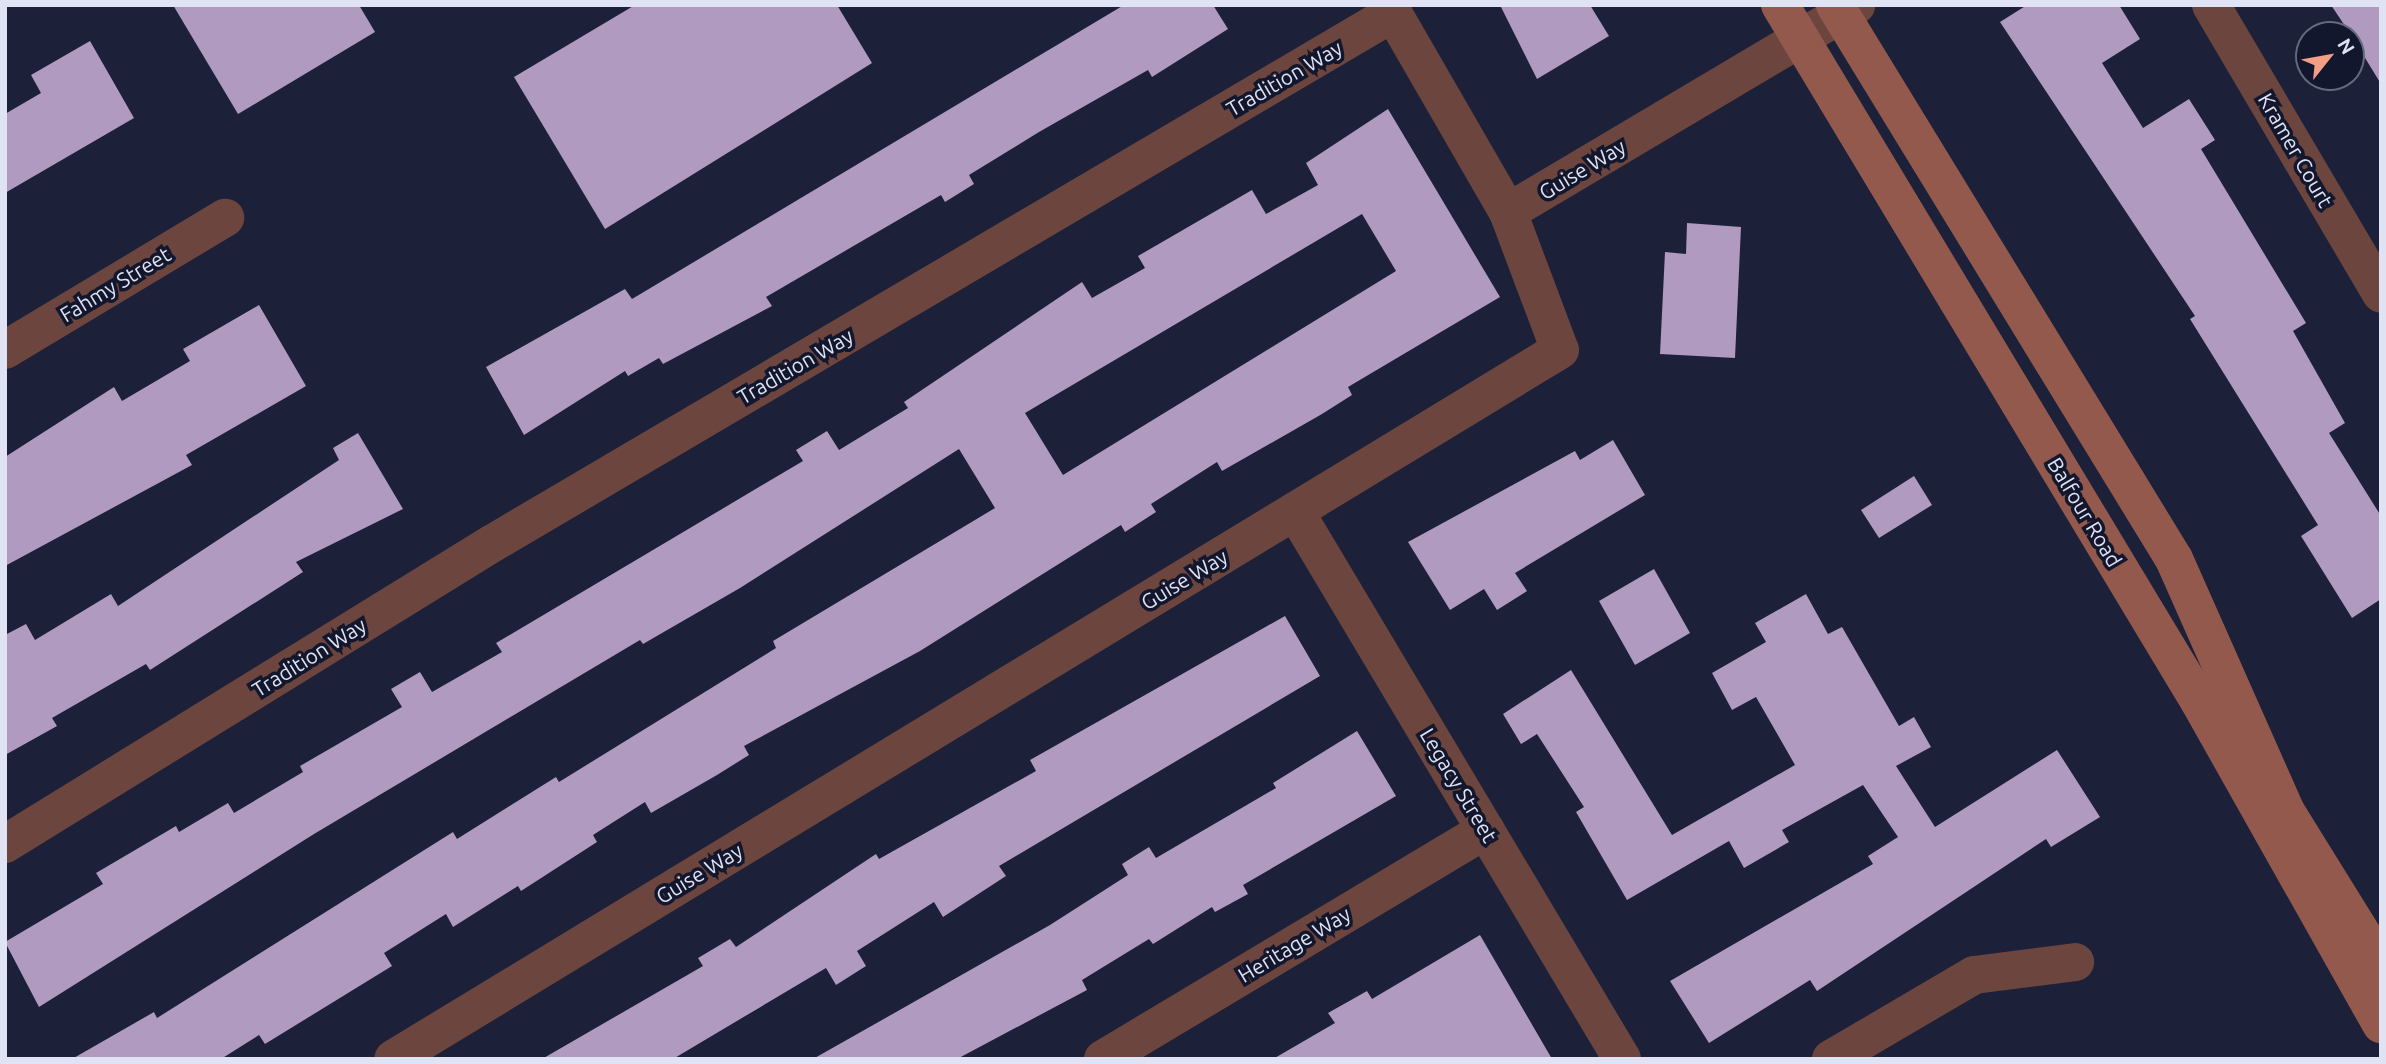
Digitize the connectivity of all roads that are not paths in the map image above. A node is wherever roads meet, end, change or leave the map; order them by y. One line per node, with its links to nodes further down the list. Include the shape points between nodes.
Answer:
1 (1780, 5): 4 (street, Balfour Road)
2 (2211, 5): 7 (street, Kramer Court)
3 (1844, 8): 4 (street, Guise Way); 13 (street, via 2174,559 2285,810)
4 (1800, 40): 5 (street, Guise Way); 14 (street, Balfour Road, via 2199,701)
5 (1508, 212): 9 (street, Guise Way, via 1560,350); 11 (street, Tradition Way, via 1394,13 505,536)
6 (225, 218): 8 (street, Fahmy Street)
7 (2381, 294)
8 (5, 350)
9 (1295, 511): 10 (street, Legacy Street); 15 (street, Guise Way)
10 (1486, 830): 16 (street, Heritage Way); 17 (street, Legacy Street)
11 (5, 844)
12 (2075, 962): 18 (street, via 1975,975)
13 (2381, 965)
14 (2381, 1024)
15 (393, 1059)
16 (1103, 1059)
17 (1622, 1059)
18 (1831, 1059)

